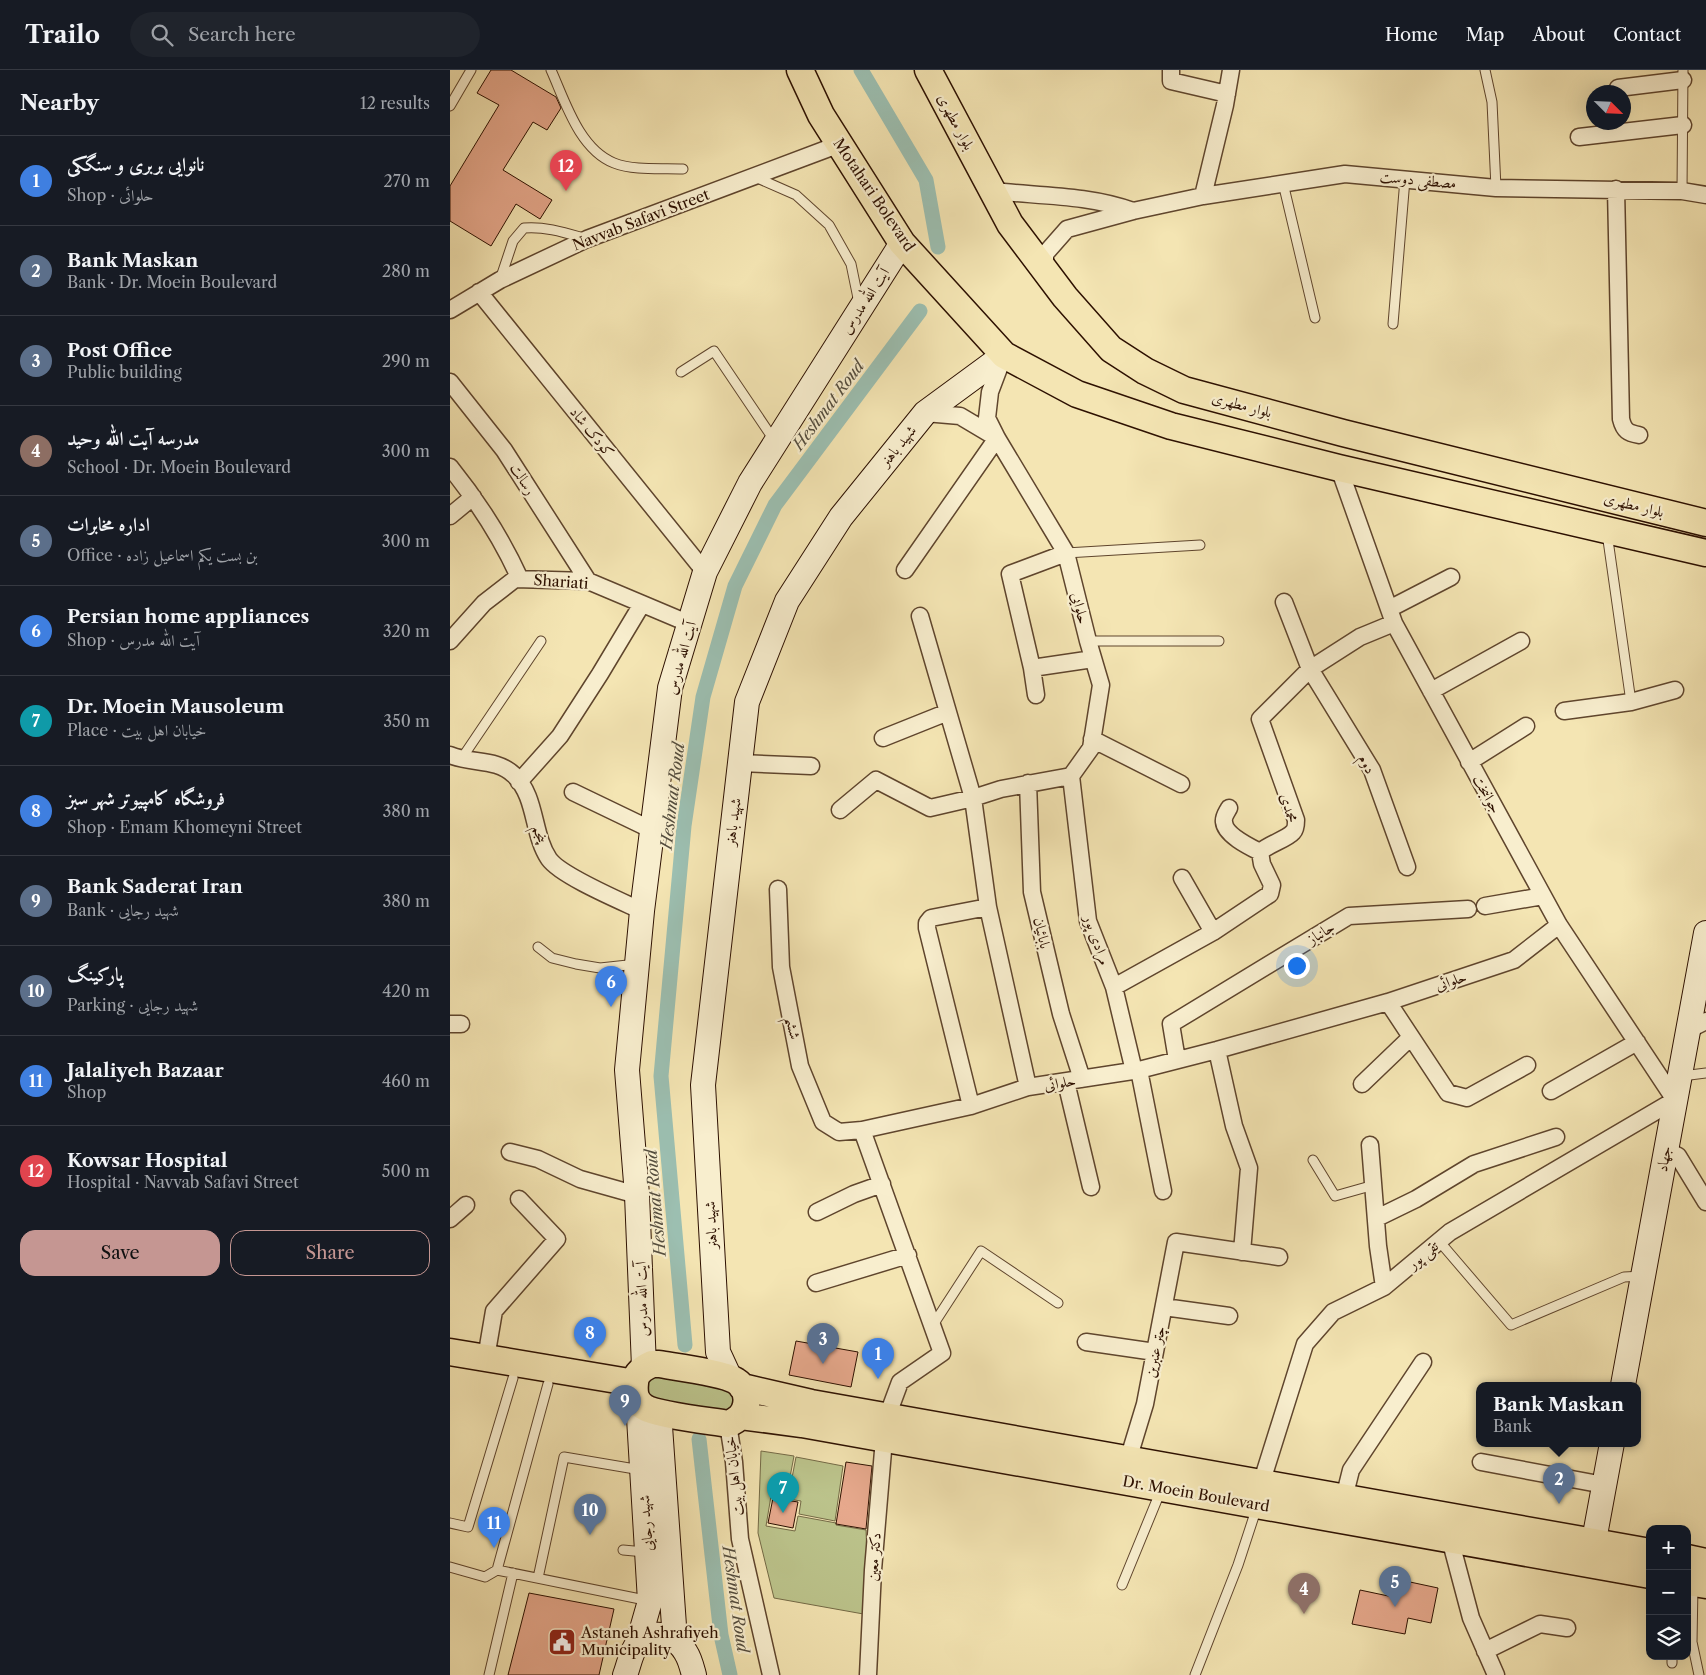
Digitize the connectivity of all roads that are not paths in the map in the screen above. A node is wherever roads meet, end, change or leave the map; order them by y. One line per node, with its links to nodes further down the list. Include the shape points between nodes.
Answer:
1 (471, 70): 11 (lane)
2 (552, 70): 15 (lane, via 571,117 601,156 639,168)
3 (800, 70): 14 (main road, Motahari Bolevard, via 821,115)
4 (928, 70): 21 (main road, بلوار مطهری)
5 (1171, 70): 10 (street, via 1170,82)
6 (1230, 70): 10 (street)
7 (1485, 70): 19 (lane, via 1492,102)
8 (1683, 75): 9 (street); 12 (lane)
9 (1631, 85)
10 (1227, 94): 24 (street)
11 (450, 106)
12 (1683, 125): 13 (street); 22 (lane)
13 (1579, 137)
14 (840, 144): 16 (street, Navvab Safavi Street); 27 (main road, Motahari Bolevard)
15 (683, 169)
16 (755, 176): 26 (street, Navvab Safavi Street); 31 (lane, via 796,195 829,225 851,264)
17 (1405, 179): 18 (street, مصطفی دوست, via 1345,174); 19 (street, مصطفی دوست); 34 (lane)
18 (1284, 184): 24 (street, مصطفی دوست); 33 (lane)
19 (1496, 188): 20 (street, مصطفی دوست)
20 (1616, 189): 22 (street, مصطفی دوست); 39 (street, via 1621,419 1624,429)
21 (993, 191): 25 (street, مصطفی دوست, via 1094,201); 28 (main road, بلوار مطهری, via 1010,224)
22 (1682, 191): 23 (street, مصطفی دوست)
23 (1706, 195)
24 (1203, 196): 25 (street, مصطفی دوست)
25 (1133, 211): 28 (street, مصطفی دوست, via 1067,229 1045,254)
26 (587, 239): 29 (street, Navvab Safavi Street); 29 (lane, via 554,230 524,228 514,241)
27 (902, 243): 31 (main road, آیت الله مدرس); 35 (main road, Motahari Bolevard)
28 (1045, 270): 46 (main road, بلوار مطهری, via 1111,349 1145,371 1184,390)
29 (500, 280): 30 (street, Navvab Safavi Street)
30 (479, 292): 32 (street, Navvab Safavi Street); 52 (street, کودک شاد)
31 (860, 309): 41 (main road, آیت الله مدرس)
32 (450, 310)
33 (1315, 318)
34 (1393, 324)
35 (1004, 355): 38 (main road, شهید باهنر); 40 (street, حلوایی, via 990,392 987,418); 43 (main road, بلوار مطهری, via 1077,394 1124,411)
36 (681, 372): 41 (lane, via 714,352)
37 (450, 382): 55 (street, رسالت, via 504,450)
38 (925, 413): 40 (street, via 960,416); 80 (main road, شهید باهنر, via 841,517 787,601 747,702)
39 (1639, 435)
40 (997, 438): 49 (street, حلوایی); 51 (street)
41 (776, 442): 52 (main road, آیت الله مدرس, via 750,483)
42 (450, 467): 44 (street)
43 (1339, 468): 47 (main road, بلوار مطهری); 59 (street, جوانبخت)
44 (473, 497): 45 (street); 54 (street, via 505,546)
45 (450, 516)
46 (1706, 523)
47 (1606, 530): 50 (main road, بلوار مطهری); 72 (lane)
48 (1200, 545): 49 (lane)
49 (1066, 553): 63 (street, حلوایی); 67 (street, via 1010,574)
50 (1706, 553)
51 (905, 570)
52 (705, 572): 60 (main road, آیت الله مدرس)
53 (1451, 577): 59 (street, محمدی)
54 (520, 579): 55 (street, Shariati); 61 (street, Shariati, via 515,579 484,603)
55 (588, 581): 57 (street, Shariati)
56 (1284, 602): 68 (street, دوم)
57 (642, 604): 60 (street, Shariati); 83 (street, via 560,736)
58 (920, 616): 74 (street)
59 (1392, 616): 68 (street, محمدی); 70 (street, جوانبخت)
60 (690, 624): 90 (main road, آیت الله مدرس, via 670,688)
61 (450, 641)
62 (540, 641): 78 (lane)
63 (1088, 641): 64 (lane); 66 (street, حلوایی)
64 (1219, 641)
65 (1521, 641): 70 (street)
66 (1093, 659): 67 (street); 77 (street, حلوایی, via 1101,685)
67 (1032, 668): 71 (street)
68 (1310, 669): 91 (street, محمدی, via 1260,719 1296,820 1292,833); 92 (street, دوم, via 1372,770)
69 (1675, 690): 72 (street)
70 (1431, 691): 79 (street, جوانبخت)
71 (1036, 695)
72 (1631, 702): 73 (street)
73 (1564, 711)
74 (948, 712): 76 (street); 87 (street)
75 (1526, 726): 79 (street)
76 (883, 738)
77 (1092, 739): 82 (street, حلوایی, via 1091,748); 85 (street)
78 (456, 757): 83 (street, پنجم, via 500,765)
79 (1469, 762): 95 (street, جوانبخت)
80 (740, 763): 81 (street); 158 (main road, شهید باهنر, via 703,1085 718,1352)
81 (812, 766)
82 (1071, 776): 84 (street); 105 (street, مرادی پور, via 1088,921)
83 (519, 782): 99 (street, پنجم, via 528,796 550,860 570,876)
84 (1028, 783): 87 (street); 116 (street, بابائیان, via 1032,892 1061,1014)
85 (1181, 784)
86 (573, 792): 90 (street)
87 (973, 798): 89 (street, via 930,808 876,780); 96 (street)
88 (1230, 808): 91 (street, via 1224,825 1233,836)
89 (840, 810)
90 (652, 830): 99 (main road, آیت الله مدرس)
91 (1260, 852): 101 (street, via 1272,885 1270,894)
92 (1407, 867)
93 (1182, 878): 101 (street)
94 (778, 889): 123 (street, ششم, via 781,967 800,1066 823,1122 839,1132)
95 (1543, 896): 97 (street); 100 (street, جوانبخت)
96 (988, 906): 119 (street); 122 (street, via 931,918 926,923)
97 (1484, 906)
98 (1468, 910): 111 (street, جانباز, via 1349,916 1171,1024)
99 (642, 911): 104 (main road, آیت الله مدرس)
100 (1559, 925): 106 (street, حلوائی, via 1514,960); 109 (street, جوانبخت)
101 (1213, 932): 105 (street)
102 (1706, 932): 107 (main road, جهاد)
103 (538, 948): 104 (lane, via 552,958 600,968)
104 (637, 964): 133 (main road, آیت الله مدرس, via 627,1070)
105 (1114, 987): 113 (street, مرادی پور)
106 (1388, 1002): 108 (street); 110 (street, حلوائی)
107 (1697, 1026): 115 (main road, جهاد)
108 (1412, 1037): 112 (street, via 1448,1093 1467,1098); 118 (street)
109 (1637, 1042): 120 (street); 121 (street, جوانبخت)
110 (1217, 1050): 111 (street, حلوائی); 141 (street, via 1234,1126 1249,1168)
111 (1177, 1060): 113 (street, حلوائی)
112 (1526, 1065)
113 (1137, 1070): 116 (street, حلوائی); 132 (street, مرادی پور)
114 (1706, 1073): 115 (lane)
115 (1680, 1077): 121 (main road, جهاد)
116 (1082, 1079): 117 (street, حلوائی)
117 (1066, 1082): 119 (street, حلوائی); 131 (street)
118 (1362, 1084)
119 (1028, 1088): 122 (street, حلوائی)
120 (1551, 1090)
121 (1675, 1100): 126 (main road, جهاد); 140 (street, تقی پور)
122 (971, 1106): 123 (street, حلوائی)
123 (862, 1130): 129 (street)
124 (1556, 1137): 138 (street, via 1474,1164)
125 (1370, 1145): 130 (street)
126 (1666, 1150): 135 (street, via 1678,1156); 144 (main road, جهاد)
127 (510, 1152): 133 (street, via 538,1159 580,1179)
128 (1313, 1160): 130 (lane, via 1335,1196)
129 (882, 1184): 137 (street); 142 (street)
130 (1374, 1185): 138 (street)
131 (1091, 1187)
132 (1163, 1191)
133 (638, 1195): 161 (main road, آیت الله مدرس)
134 (519, 1199): 154 (street, via 557,1239 494,1311)
135 (1706, 1202)
136 (466, 1205): 139 (street)
137 (817, 1212)
138 (1377, 1218): 146 (street)
139 (450, 1219)
140 (1439, 1241): 144 (lane, via 1511,1325 1624,1278); 146 (street, تقی پور)
141 (1242, 1252): 143 (street); 148 (street, چتر عنبرین, via 1176,1242)
142 (908, 1256): 145 (street); 150 (street)
143 (1279, 1257)
144 (1643, 1276): 159 (main road, جهاد)
145 (816, 1283)
146 (1384, 1287): 170 (street, تقی پور, via 1333,1312 1305,1344)
147 (1058, 1302): 150 (lane, via 982,1251)
148 (1164, 1307): 149 (street); 153 (street, چتر عنبرین)
149 (1229, 1316)
150 (933, 1325): 163 (street, via 942,1353 900,1382)
151 (1086, 1342): 153 (street)
152 (450, 1352): 154 (main road)
153 (1156, 1352): 165 (street, چتر عنبرین)
154 (486, 1358): 161 (main road)
155 (1423, 1362): 171 (street, via 1351,1470)
156 (450, 1367): 157 (main road)
157 (513, 1378): 160 (main road); 172 (lane, via 468,1528)
158 (736, 1382): 161 (main road, Dr. Moein Boulevard, via 652,1364); 162 (main road, via 746,1394 747,1401); 163 (main road, Dr. Moein Boulevard)
159 (1624, 1382)
160 (548, 1384): 161 (main road); 180 (lane)
161 (642, 1391): 162 (main road, Dr. Moein Boulevard); 167 (main road, شهید رجایی); 189 (main road, شهید رجایی)
162 (735, 1420): 163 (main road, Dr. Moein Boulevard); 196 (street, خیابان اهل بیت, via 734,1462 740,1539)
163 (886, 1428): 165 (main road, Dr. Moein Boulevard); 169 (main road, Dr. Moein Boulevard); 197 (street, دکتر معین, via 873,1570)
164 (1611, 1447): 168 (main road)
165 (1128, 1460): 170 (main road, Dr. Moein Boulevard)
166 (1481, 1462): 168 (street)
167 (643, 1471): 175 (main road, شهید رجایی); 183 (lane, via 564,1456)
168 (1604, 1485): 177 (main road)
169 (1162, 1488): 170 (main road, Dr. Moein Boulevard); 185 (lane)
170 (1259, 1494): 171 (main road, Dr. Moein Boulevard); 173 (main road, Dr. Moein Boulevard); 198 (lane, via 1238,1565)
171 (1344, 1498): 177 (main road, Dr. Moein Boulevard)
172 (450, 1523)
173 (1450, 1539): 177 (main road, Dr. Moein Boulevard); 192 (street, via 1470,1618)
174 (623, 1550): 175 (lane)
175 (648, 1552): 186 (main road, شهید رجایی)
176 (1646, 1552): 177 (main road, Dr. Moein Boulevard)
177 (1592, 1553): 182 (main road, Dr. Moein Boulevard)
178 (1691, 1565): 184 (main road)
179 (450, 1567): 180 (lane, via 485,1577)
180 (497, 1570): 181 (lane)
181 (514, 1573): 183 (lane); 193 (lane)
182 (1646, 1573)
183 (538, 1578): 186 (lane)
184 (1698, 1578): 188 (lane)
185 (1122, 1584)
186 (650, 1601): 190 (main road, شهید رجایی)
187 (1567, 1628): 192 (street, via 1540,1624)
188 (1691, 1635)
189 (675, 1640): 190 (main road, via 655,1633); 195 (main road, via 686,1653)
190 (638, 1643): 194 (main road, شهید رجایی)
191 (1691, 1647): 200 (lane)
192 (1485, 1651): 199 (street)
193 (489, 1675)
194 (625, 1675)
195 (694, 1675)
196 (771, 1675)
197 (868, 1675)
198 (1195, 1675)
199 (1496, 1675)
200 (1699, 1675)

